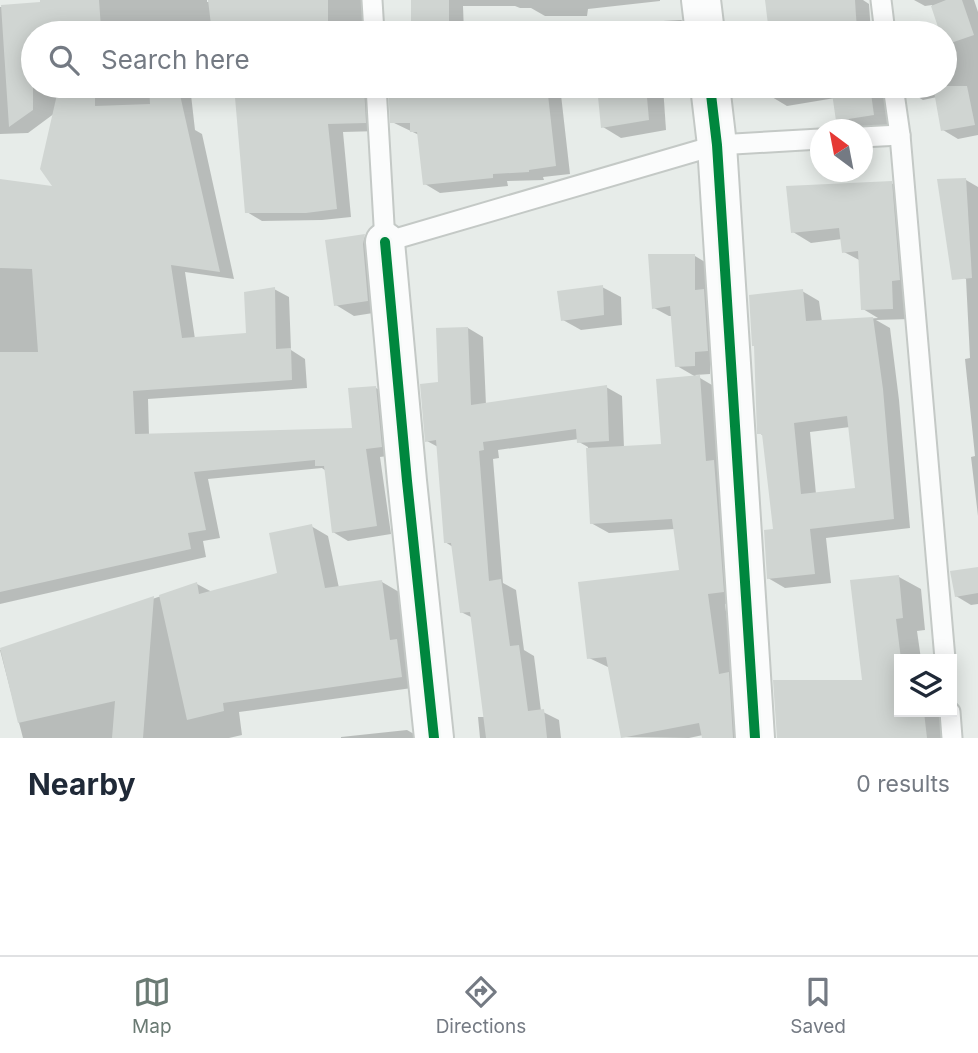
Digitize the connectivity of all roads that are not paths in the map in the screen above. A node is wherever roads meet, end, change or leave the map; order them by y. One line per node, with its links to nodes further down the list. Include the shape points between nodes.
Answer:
1 (372, 0): 4 (lane)
2 (701, 0): 5 (street)
3 (881, 0): 6 (lane)
4 (373, 21)
5 (704, 21)
6 (884, 21)
7 (377, 98): 14 (lane)
8 (711, 98): 13 (street)
9 (895, 98): 10 (lane)
10 (900, 135): 11 (lane); 15 (lane)
11 (873, 136)
12 (810, 140): 13 (lane)
13 (716, 145): 14 (lane); 18 (street)
14 (385, 242): 17 (street)
15 (945, 654)
16 (950, 717): 19 (lane)
17 (434, 738)
18 (755, 738)
19 (952, 738)

